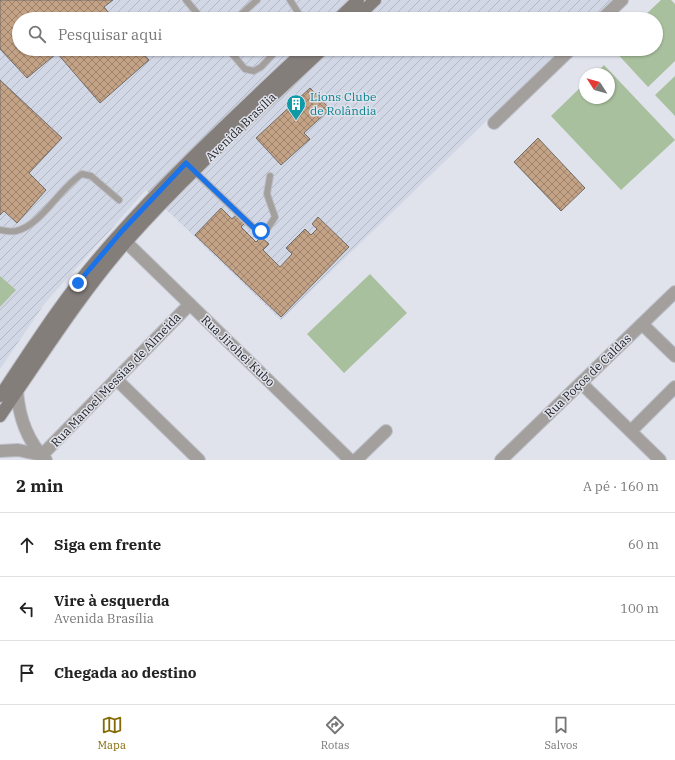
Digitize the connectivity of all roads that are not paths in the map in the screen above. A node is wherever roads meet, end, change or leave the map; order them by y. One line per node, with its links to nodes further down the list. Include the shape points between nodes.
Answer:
1 (186, 0): 7 (lane)
2 (257, 0): 8 (lane)
3 (290, 0): 9 (lane)
4 (358, 0): 10 (main road)
5 (375, 0): 11 (main road)
6 (622, 0): 12 (street)
7 (196, 12)
8 (244, 12)
9 (298, 12)
10 (345, 12)
11 (362, 12)
12 (609, 12)
13 (234, 56): 14 (lane, via 245,69 254,72)
14 (271, 56)
15 (299, 56): 19 (main road, Avenida Brasília)
16 (315, 56): 19 (main road, Avenida Brasília)
17 (564, 56): 18 (street)
18 (494, 123)
19 (230, 129): 20 (main road, Avenida Brasília)
20 (190, 167): 21 (lane, via 253,227 261,231 267,229 275,218 267,194); 22 (main road, Avenida Brasília)
21 (270, 176)
22 (176, 181): 25 (main road, Avenida Brasília); 28 (main road, Avenida Brasília, via 101,255)
23 (119, 200): 24 (lane, via 92,176 82,174 72,180 30,225 15,231)
24 (0, 230)
25 (126, 242): 27 (street, Rua Jirohei Kubo); 28 (main road, Avenida Brasília)
26 (675, 292): 29 (street, Rua Poços de Caldas)
27 (190, 304): 31 (street, Rua Manoel Messias de Almeida); 42 (street, Rua Jirohei Kubo)
28 (65, 310): 34 (main road, Avenida Brasília); 35 (main road, Avenida Brasília)
29 (642, 324): 30 (street); 32 (street, Rua Poços de Caldas)
30 (675, 356)
31 (116, 379): 40 (street, Rua Manoel Messias de Almeida); 41 (street)
32 (580, 383): 38 (street); 44 (street, Rua Poços de Caldas)
33 (675, 387): 38 (street)
34 (17, 391): 36 (main road, Avenida Brasília); 40 (street, via 18,406 25,429)
35 (0, 396)
36 (0, 416)
37 (386, 431): 43 (street)
38 (631, 431): 45 (street)
39 (0, 451): 40 (street, via 18,450)
40 (44, 458)
41 (199, 460)
42 (350, 460)
43 (356, 460)
44 (501, 460)
45 (660, 460)

